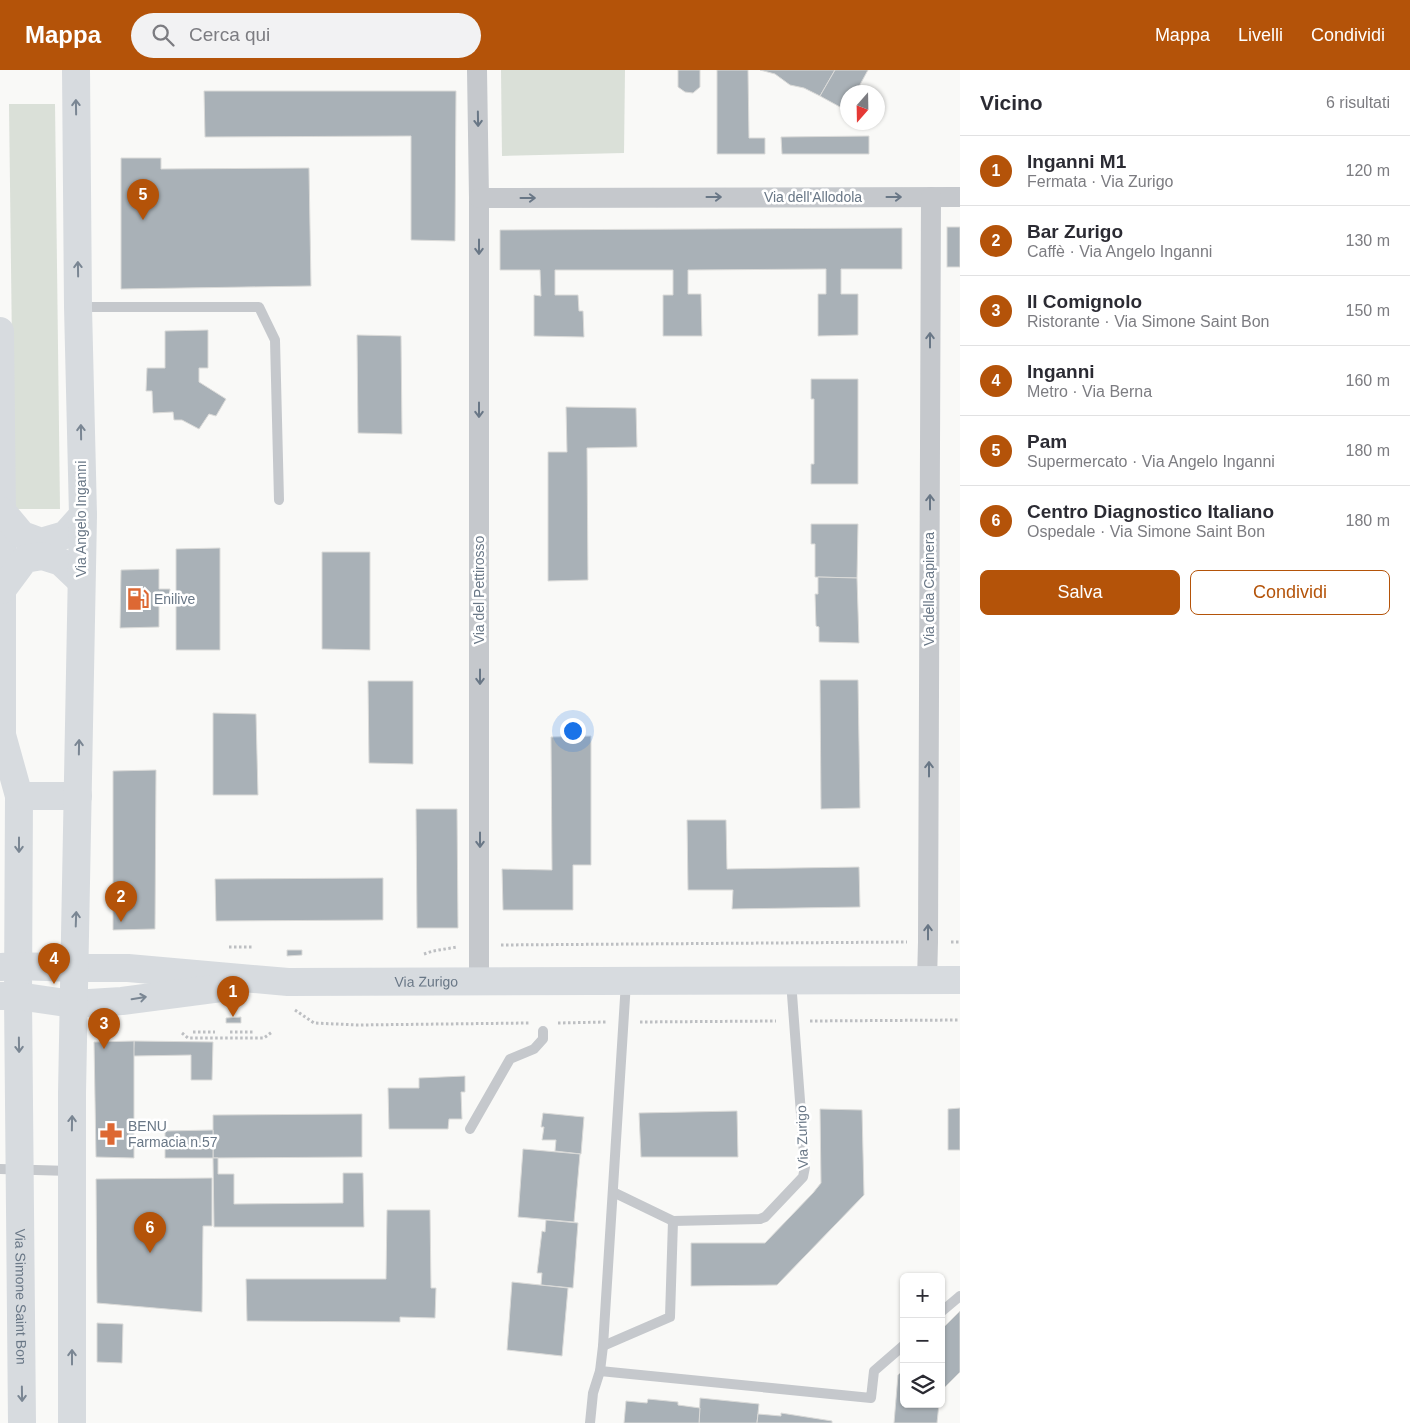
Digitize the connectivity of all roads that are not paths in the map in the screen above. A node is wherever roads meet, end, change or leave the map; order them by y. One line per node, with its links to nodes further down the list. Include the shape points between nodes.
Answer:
1 (76, 70): 6 (street, Via Angelo Inganni, one-way to 1)
2 (478, 70): 5 (street, Via del Pettirosso, one-way to 5)
3 (930, 197): 4 (street, Via dell'Allodola); 5 (street, Via dell'Allodola, one-way to 3); 19 (street, Via della Capinera, one-way to 3)
4 (960, 197)
5 (479, 198): 21 (street, Via del Pettirosso, one-way to 21)
6 (78, 307): 8 (lane, via 259,307 275,340); 10 (street, Via Angelo Inganni, one-way to 6)
7 (0, 331): 9 (street)
8 (279, 500)
9 (2, 511): 10 (street, via 22,535 42,542 65,535); 12 (street)
10 (83, 515): 11 (street, Via Angelo Inganni)
11 (81, 581): 12 (street, via 61,562 42,556 25,559); 14 (street, Via Angelo Inganni, one-way to 11)
12 (1, 590): 13 (street, via 2,735)
13 (19, 796): 14 (street); 15 (street, one-way to 15)
14 (78, 796): 16 (street, Via Angelo Inganni, one-way to 14)
15 (9, 966): 16 (street, Via Zurigo); 23 (street, Via Simone Saint Bon)
16 (75, 968): 20 (street, Via Zurigo, via 128,968); 24 (street)
17 (960, 980): 19 (street, Via Zurigo)
18 (791, 981): 19 (street, Via Zurigo); 22 (street, Via Zurigo); 30 (lane, Via Zurigo, via 805,1167 803,1177 762,1219)
19 (926, 981)
20 (288, 982): 21 (street, Via Zurigo); 24 (street, Via Zurigo, one-way to 20)
21 (479, 982): 22 (street, Via Zurigo)
22 (626, 982): 29 (lane)
23 (9, 996): 24 (street, Via Zurigo); 27 (street, Via Simone Saint Bon, one-way to 27)
24 (73, 1004): 28 (street, one-way to 24)
25 (543, 1031): 26 (lane, via 543,1039 534,1049 510,1059)
26 (470, 1130)
27 (10, 1170): 28 (lane); 36 (street, Via Simone Saint Bon, one-way to 36)
28 (72, 1171): 37 (street, one-way to 28)
29 (613, 1192): 30 (lane, Via Zurigo); 33 (lane)
30 (673, 1221): 33 (lane, via 670,1317)
31 (960, 1296): 32 (lane)
32 (945, 1309)
33 (603, 1346): 35 (lane)
34 (900, 1348): 35 (lane, via 874,1371 871,1398)
35 (600, 1372): 38 (lane, via 593,1392)
36 (22, 1423)
37 (72, 1423)
38 (590, 1423)

